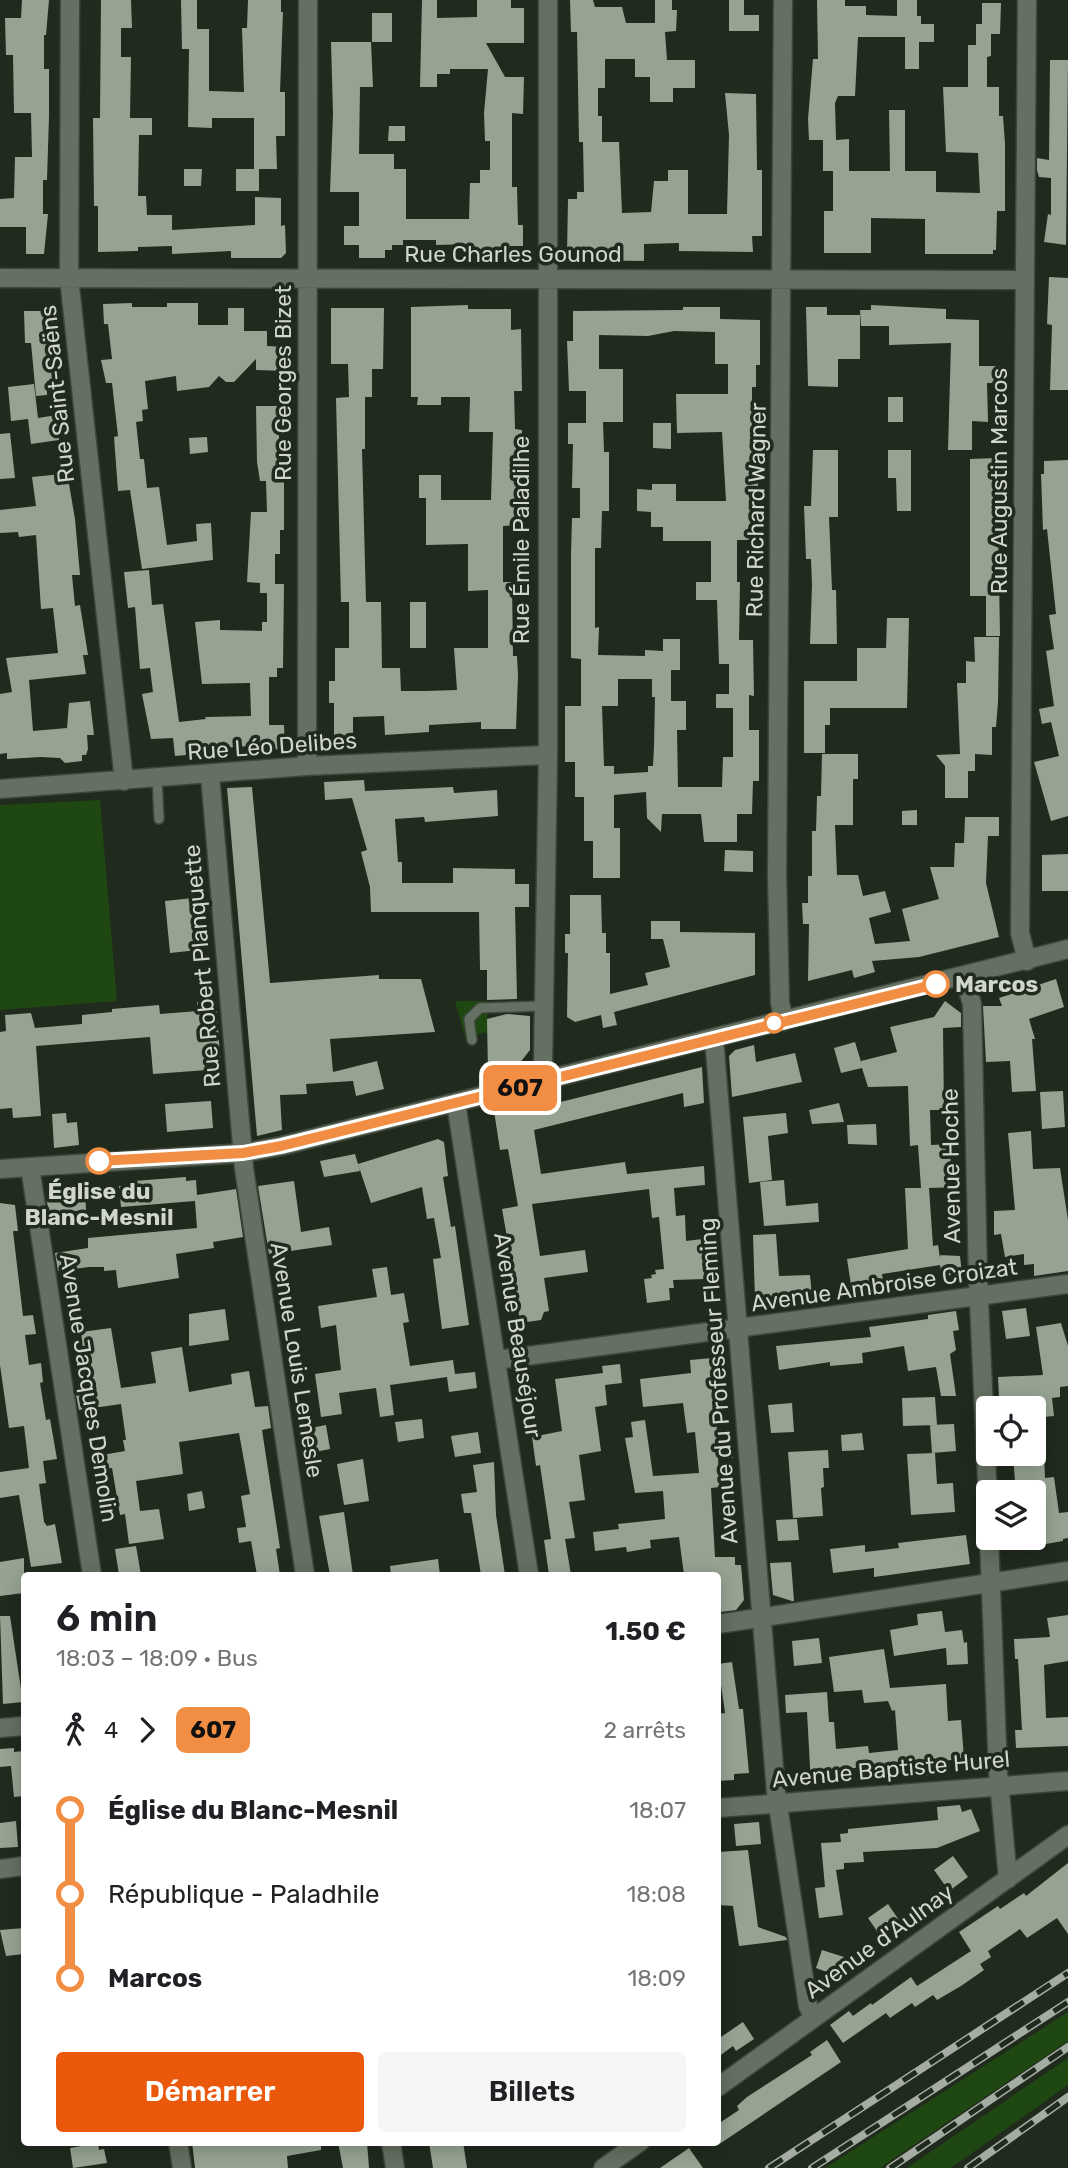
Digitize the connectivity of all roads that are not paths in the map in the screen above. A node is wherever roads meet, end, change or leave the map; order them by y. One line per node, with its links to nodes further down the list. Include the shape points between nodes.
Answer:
1 (70, 0): 7 (street, Rue Saint-Saëns)
2 (308, 0): 8 (street, Rue Georges Bizet)
3 (548, 0): 9 (street, Rue Émile Paladilhe)
4 (783, 0): 10 (street, Rue Richard Wagner)
5 (1027, 0): 11 (street, Rue Augustin Marcos)
6 (0, 278): 7 (street, Rue Charles Gounod)
7 (69, 278): 8 (street, Rue Charles Gounod); 16 (street, Rue Saint-Saëns)
8 (307, 278): 9 (street, Rue Charles Gounod); 13 (street, Rue Georges Bizet)
9 (547, 278): 10 (street, Rue Charles Gounod); 12 (street, Rue Émile Paladilhe)
10 (783, 280): 11 (street, Rue Charles Gounod); 23 (street, Rue Richard Wagner, via 777,875)
11 (1025, 281): 20 (street, Rue Augustin Marcos, via 1020,933)
12 (548, 755): 13 (street, Rue Léo Delibes); 22 (street, Rue Émile Paladilhe)
13 (307, 766): 14 (street, Rue Léo Delibes)
14 (210, 775): 15 (street, Rue Léo Delibes); 28 (street, Rue Robert Planquette)
15 (157, 778): 16 (street, Rue Léo Delibes); 18 (lane)
16 (124, 781): 17 (street, Rue Léo Delibes)
17 (0, 789)
18 (159, 819)
19 (1068, 949): 20 (street)
20 (1027, 961): 21 (street)
21 (964, 977): 23 (street); 32 (street, Avenue Hoche, via 972,1004)
22 (544, 1006): 25 (lane, via 480,1008 469,1019); 26 (street, Rue Émile Paladilhe, via 543,1064)
23 (784, 1021): 24 (street)
24 (714, 1038): 26 (street); 33 (street, Avenue du Professeur Fleming)
25 (472, 1040)
26 (549, 1080): 27 (street)
27 (456, 1103): 28 (street); 34 (street, Avenue Beauséjour)
28 (243, 1153): 29 (street); 39 (street, Avenue Louis Lemesle)
29 (30, 1167): 30 (street); 38 (street, Avenue Jacques Demolin)
30 (0, 1169)
31 (1068, 1284): 32 (street, Avenue Ambroise Croizat)
32 (979, 1296): 33 (street, Avenue Ambroise Croizat); 35 (street, Avenue Hoche)
33 (739, 1330): 34 (street, Avenue Ambroise Croizat); 42 (street, Avenue du Professeur Fleming)
34 (497, 1360): 40 (street, Avenue Beauséjour)
35 (987, 1480)
36 (990, 1550): 41 (street)
37 (1068, 1571): 41 (street)
38 (92, 1572)
39 (304, 1572)
40 (529, 1572)
41 (991, 1583): 42 (street); 47 (street)
42 (761, 1617): 43 (street); 48 (street, Avenue du Professeur Fleming)
43 (721, 1624)
44 (21, 1726): 45 (street)
45 (0, 1728)
46 (1068, 1781): 47 (street, Avenue Baptiste Hurel)
47 (999, 1785): 48 (street, Avenue Baptiste Hurel); 53 (street)
48 (777, 1803): 49 (street, Avenue Baptiste Hurel); 54 (street, Avenue du Professeur Fleming, via 808,2007)
49 (721, 1808)
50 (1068, 1835): 53 (street, Avenue d'Aulnay)
51 (21, 1866): 52 (street)
52 (0, 1869)
53 (1008, 1879): 54 (street, Avenue d'Aulnay)
54 (814, 2018): 55 (street, Avenue d'Aulnay)
55 (721, 2085)
56 (179, 2146): 59 (street)
57 (392, 2146): 60 (street)
58 (617, 2150): 61 (street)
59 (182, 2168)
60 (395, 2168)
61 (603, 2168)

